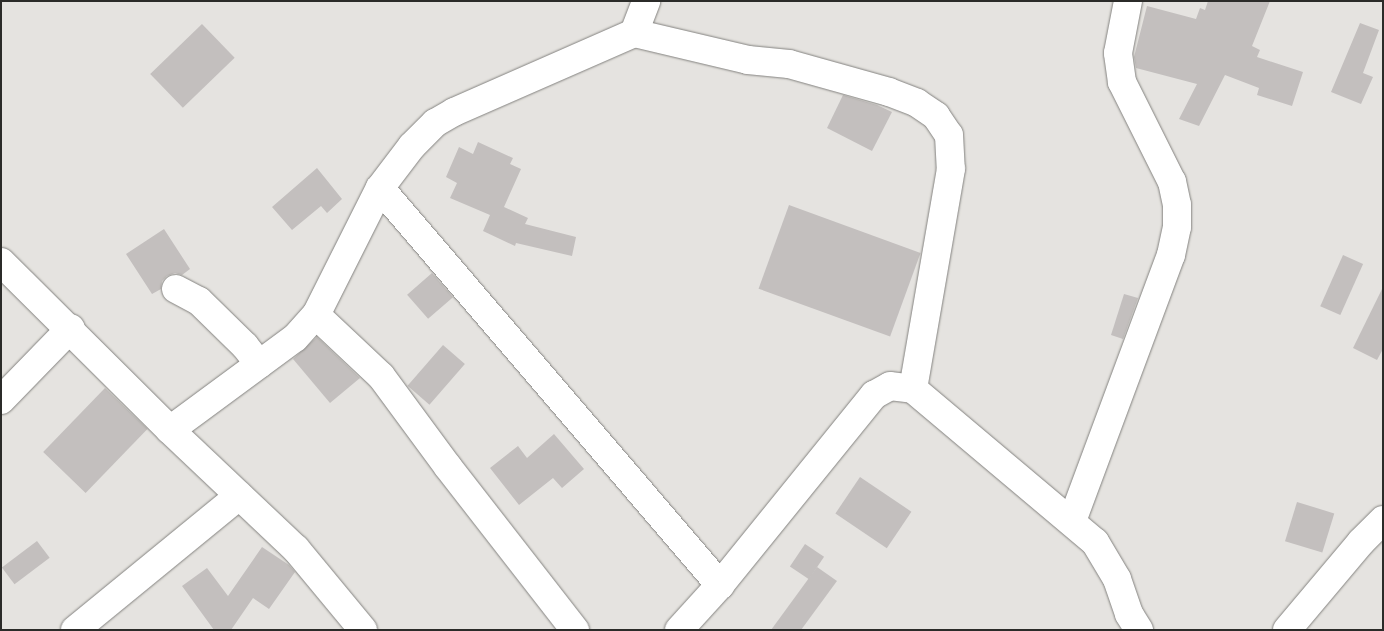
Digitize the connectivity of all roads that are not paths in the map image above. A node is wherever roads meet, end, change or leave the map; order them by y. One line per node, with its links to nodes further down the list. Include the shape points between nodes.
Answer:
1 (646, 1): 3 (street)
2 (1128, 1): 15 (street, via 1118,53 1122,82 1172,182 1177,205 1176,227 1172,255)
3 (634, 32): 4 (street, via 435,123 412,146); 10 (street, via 748,60 789,64 889,92 917,103 936,116 949,135 951,169)
4 (380, 188): 7 (street); 16 (street)
5 (1, 262): 8 (street)
6 (176, 289): 9 (street, via 199,300)
7 (316, 315): 9 (street, via 295,338); 19 (street, via 381,376)
8 (70, 328): 11 (street); 12 (street)
9 (259, 364): 12 (street)
10 (914, 389): 15 (street); 16 (street, via 890,386 874,395)
11 (1, 400)
12 (170, 430): 13 (street)
13 (239, 496): 17 (street); 18 (street, via 296,549)
14 (1383, 520): 22 (street)
15 (1072, 521): 21 (street, via 1095,542 1117,579)
16 (720, 585): 20 (street)
17 (75, 630)
18 (363, 630)
19 (575, 630)
20 (679, 630)
21 (1139, 630)
22 (1287, 630)

